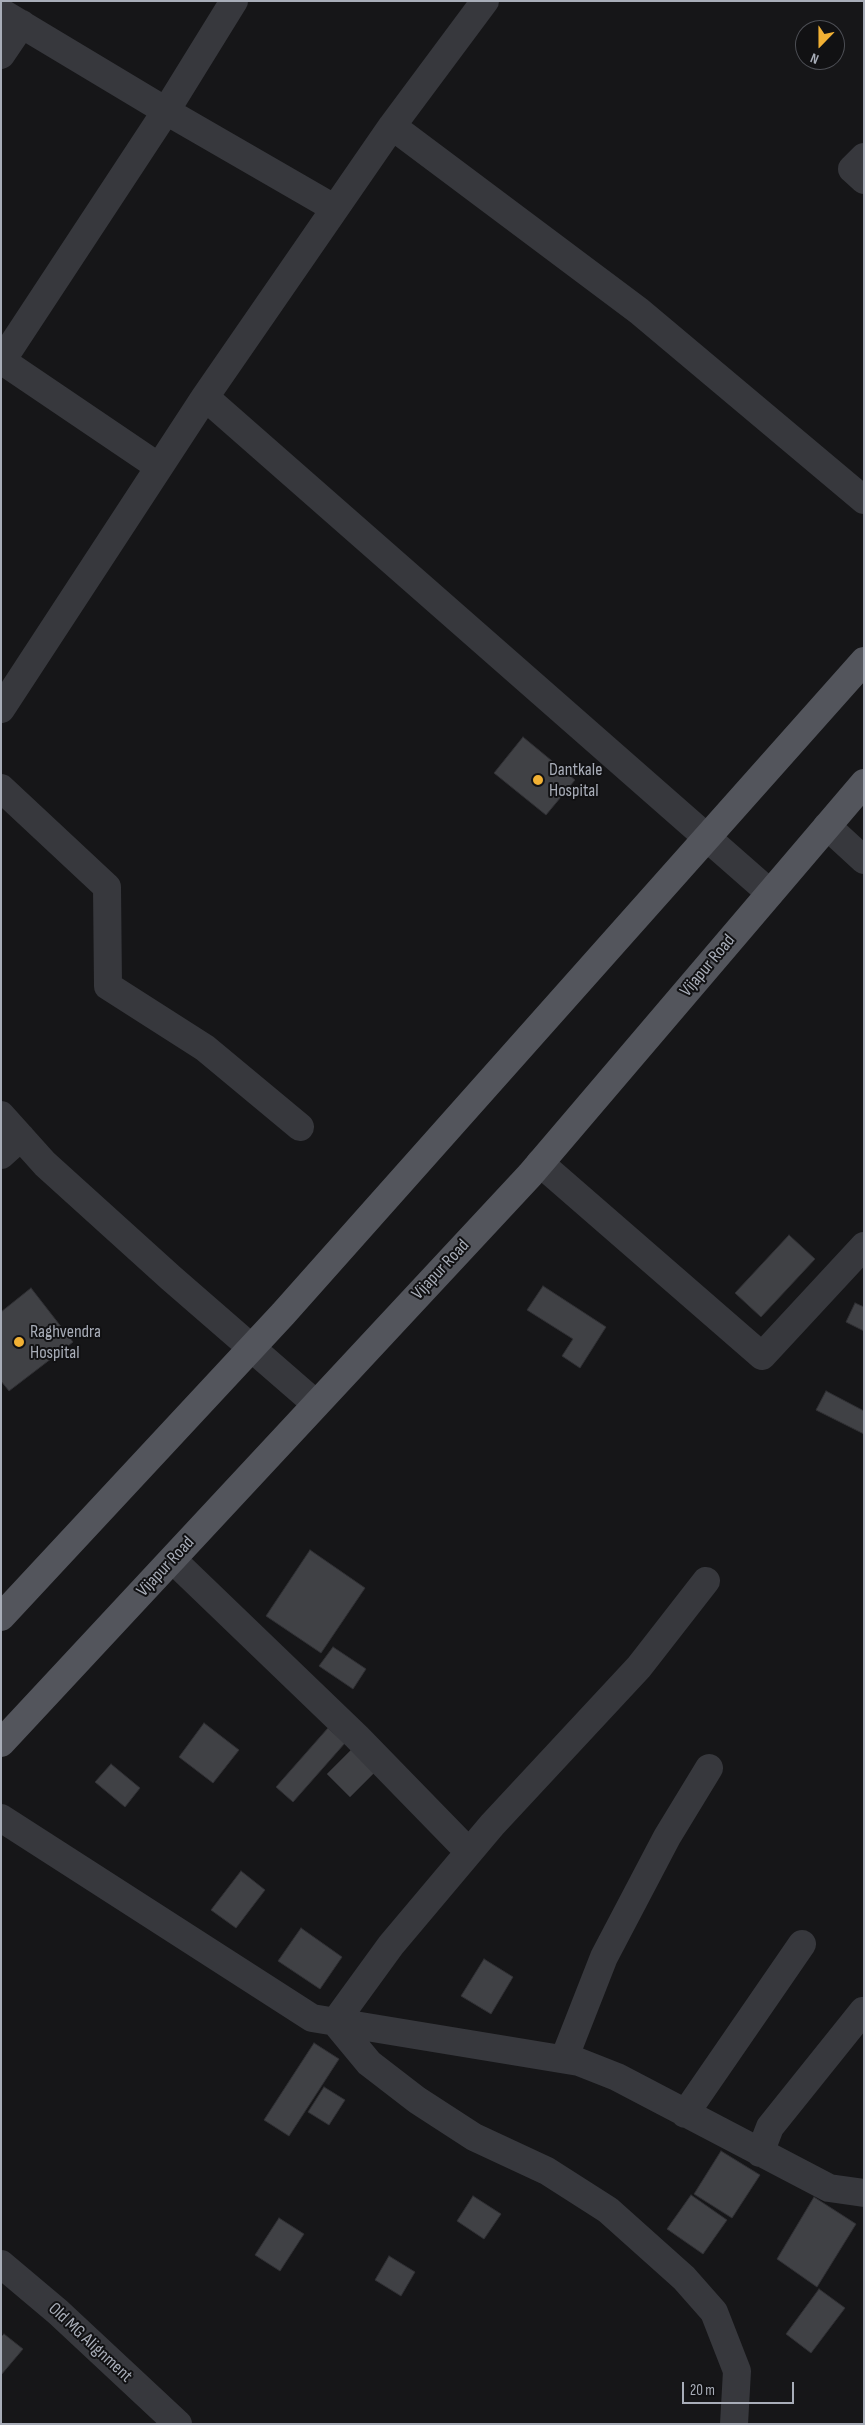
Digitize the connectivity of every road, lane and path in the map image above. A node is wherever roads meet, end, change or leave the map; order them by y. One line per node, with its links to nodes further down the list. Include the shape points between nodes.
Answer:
1 (234, 1): 5 (street)
2 (486, 1): 6 (street)
3 (12, 18): 4 (street); 5 (street)
4 (1, 55)
5 (166, 111): 9 (street); 10 (street)
6 (392, 126): 9 (street); 13 (street, via 639,312)
7 (864, 157): 8 (street, via 852,169)
8 (864, 180)
9 (334, 208): 11 (street)
10 (2, 361): 12 (street)
11 (205, 397): 12 (street); 19 (street)
12 (159, 467): 15 (street)
13 (864, 500)
14 (864, 661): 19 (main road)
15 (1, 709)
16 (864, 783): 18 (main road, Vijapur Road)
17 (1, 788): 23 (street, via 107,887 108,986 205,1048)
18 (827, 826): 20 (street); 21 (main road, Vijapur Road)
19 (706, 838): 21 (street); 27 (main road)
20 (864, 860)
21 (770, 893): 25 (main road, Vijapur Road)
22 (1, 1116): 24 (street)
23 (300, 1127)
24 (11, 1146): 27 (street, via 45,1164)
25 (540, 1163): 26 (street, via 762,1356); 28 (main road, Vijapur Road)
26 (864, 1246)
27 (251, 1348): 28 (street); 31 (main road)
28 (316, 1404): 29 (main road, Vijapur Road)
29 (173, 1560): 32 (main road, Vijapur Road); 35 (street, via 357,1737)
30 (706, 1582): 35 (street, via 639,1667)
31 (1, 1617)
32 (1, 1743)
33 (709, 1768): 39 (street, via 667,1837 604,1956)
34 (1, 1818): 38 (street, via 312,2018)
35 (469, 1852): 38 (street, via 391,1945)
36 (802, 1944): 40 (street)
37 (862, 2011): 41 (street, via 770,2127)
38 (335, 2022): 39 (street); 45 (street, via 368,2064 410,2095 474,2137 547,2171 608,2210 684,2278 714,2312 737,2371)
39 (564, 2059): 40 (street, via 617,2077)
40 (685, 2114): 41 (street)
41 (760, 2153): 42 (street, via 828,2188)
42 (864, 2193)
43 (1, 2264): 44 (street, Old MG Alignment, via 58,2312)
44 (178, 2424)
45 (734, 2424)

